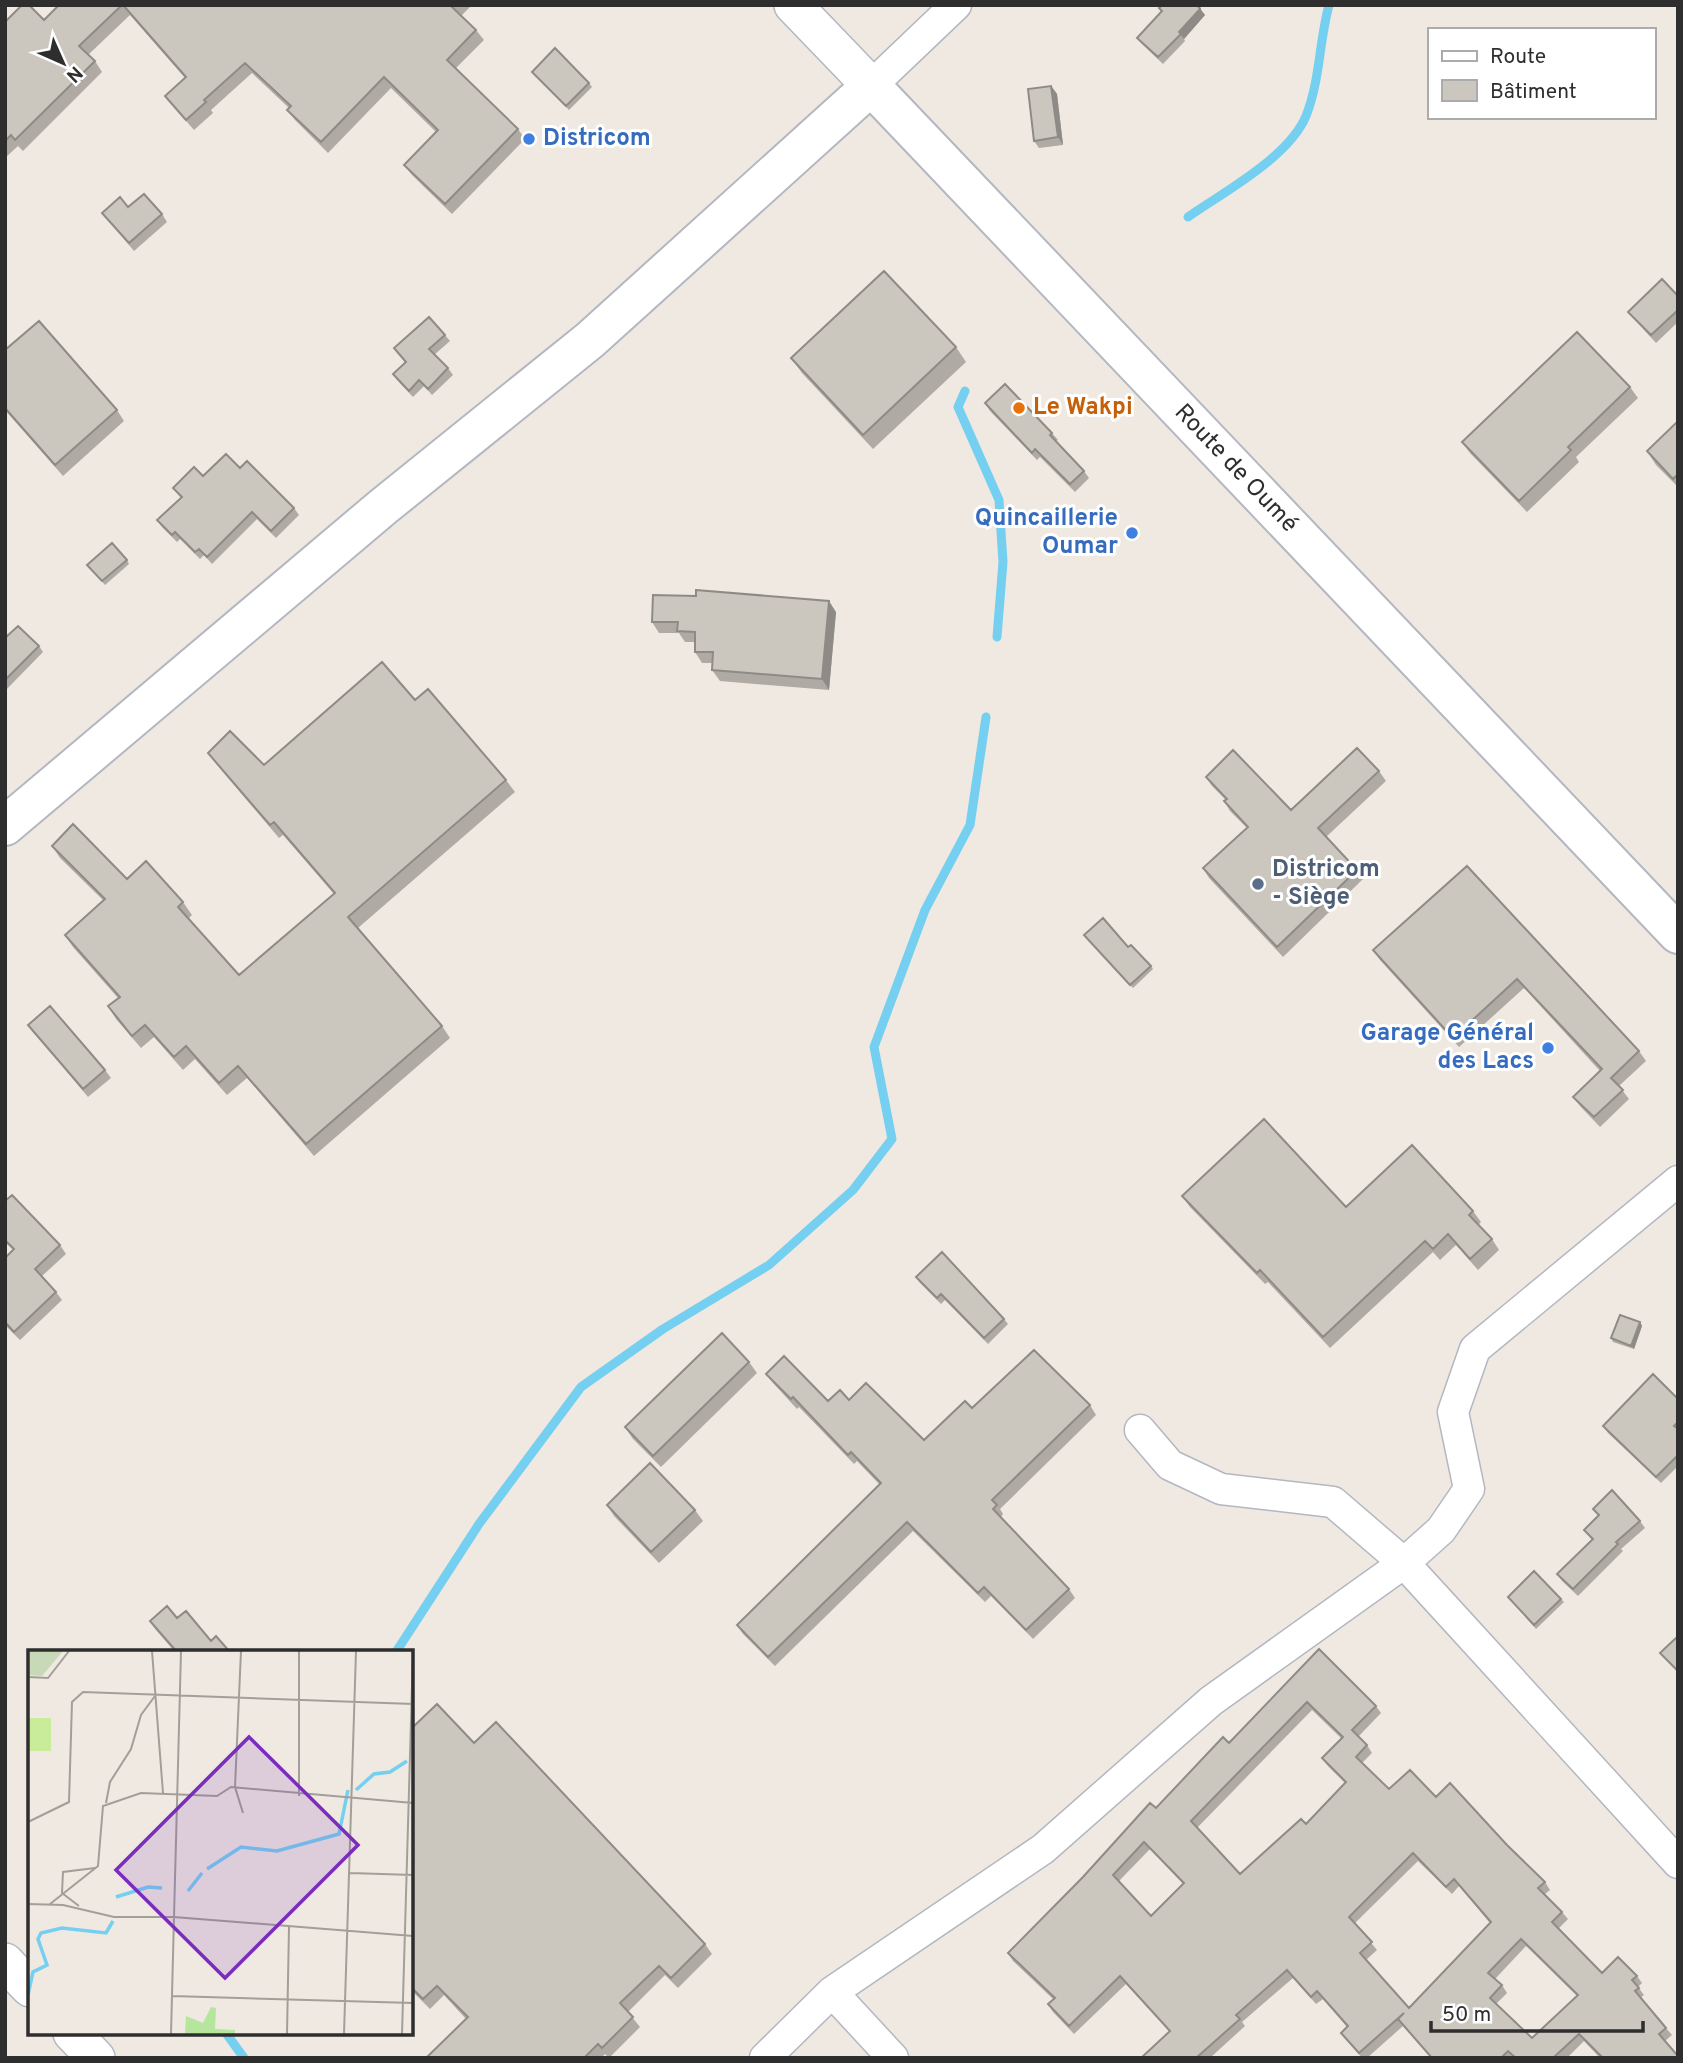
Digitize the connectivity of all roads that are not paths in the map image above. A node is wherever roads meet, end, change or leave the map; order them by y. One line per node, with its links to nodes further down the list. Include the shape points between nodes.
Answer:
1 (793, 5): 3 (street, Route de Oumé)
2 (956, 5): 3 (street)
3 (871, 86): 4 (main road, via 590,340 384,506); 5 (main road, Route de Oumé)
4 (5, 825)
5 (1678, 934)
6 (1678, 1181): 8 (street, via 1475,1349 1453,1412 1469,1489 1441,1530)
7 (1140, 1430): 8 (street, via 1170,1465 1221,1489 1333,1502)
8 (1404, 1563): 9 (street); 12 (street, via 1211,1701 1043,1849)
9 (1678, 1863)
10 (5, 1962): 11 (street)
11 (28, 1986)
12 (832, 1992): 15 (street); 16 (street)
13 (74, 2035): 14 (street)
14 (96, 2058)
15 (765, 2058)
16 (893, 2058)

